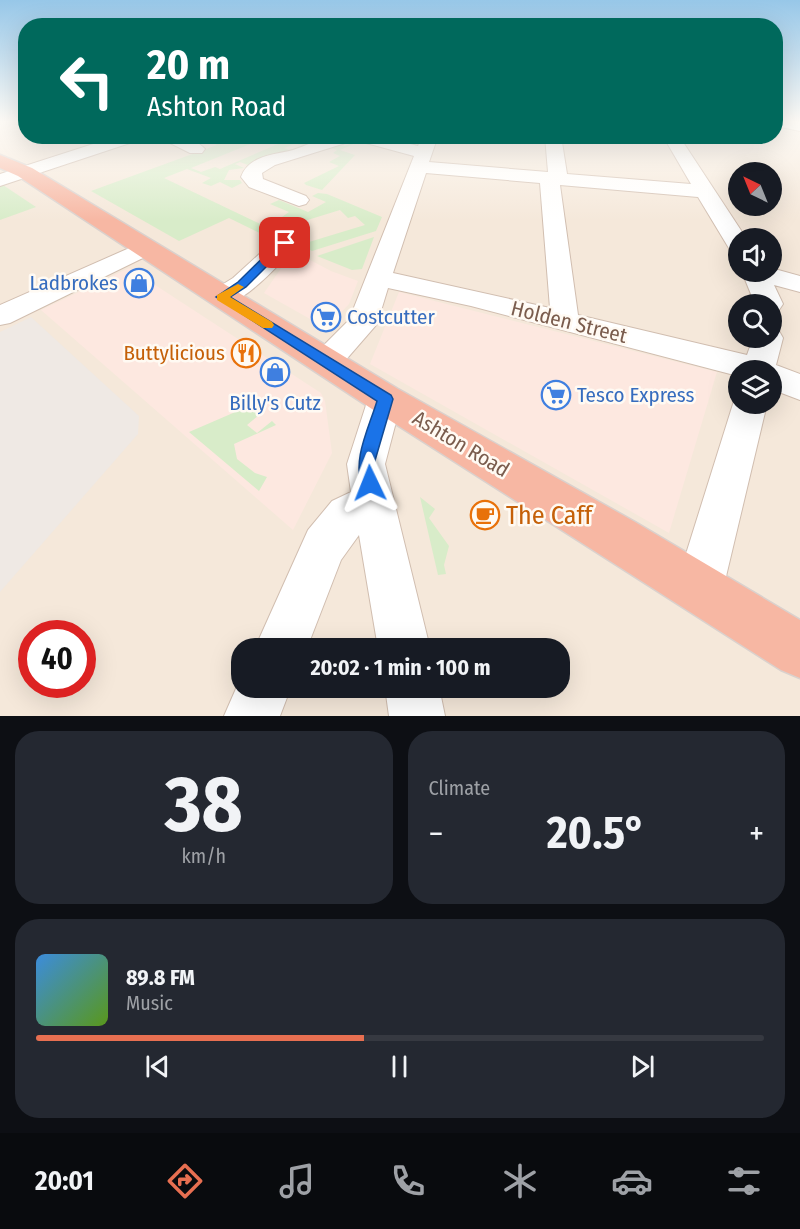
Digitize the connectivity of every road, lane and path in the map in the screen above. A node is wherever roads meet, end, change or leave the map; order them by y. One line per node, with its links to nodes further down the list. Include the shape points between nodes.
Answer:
1 (79, 154): 8 (street)
2 (295, 154): 11 (street, via 256,167 252,174 253,180)
3 (423, 154): 16 (street)
4 (436, 154): 9 (street)
5 (555, 154): 9 (street, via 558,174)
6 (681, 154): 12 (street)
7 (0, 160): 8 (highway, Ashton Road)
8 (25, 172): 10 (street); 15 (highway, Ashton Road)
9 (554, 178): 12 (street); 21 (street, via 550,182)
10 (0, 180)
11 (288, 192)
12 (703, 192): 13 (street)
13 (728, 230)
14 (285, 243): 19 (street, via 242,284)
15 (143, 249): 19 (highway, Ashton Road); 20 (street)
16 (380, 278): 21 (street, Holden Street); 22 (street, via 362,324)
17 (782, 279): 18 (street)
18 (800, 284)
19 (222, 297): 22 (highway, Ashton Road)
20 (0, 316)
21 (562, 320): 23 (street, Holden Street)
22 (326, 362): 26 (highway, Ashton Road)
23 (728, 362)
24 (782, 380): 25 (street)
25 (800, 387)
26 (385, 399): 28 (street, via 366,464); 29 (highway, Ashton Road)
27 (747, 414): 29 (street)
28 (373, 503): 30 (street, via 347,516 324,546); 31 (street)
29 (699, 589): 32 (highway, Ashton Road)
30 (285, 638)
31 (402, 638)
32 (800, 651)
33 (259, 698): 35 (street)
34 (414, 698): 36 (street)
35 (252, 716)
36 (417, 716)

